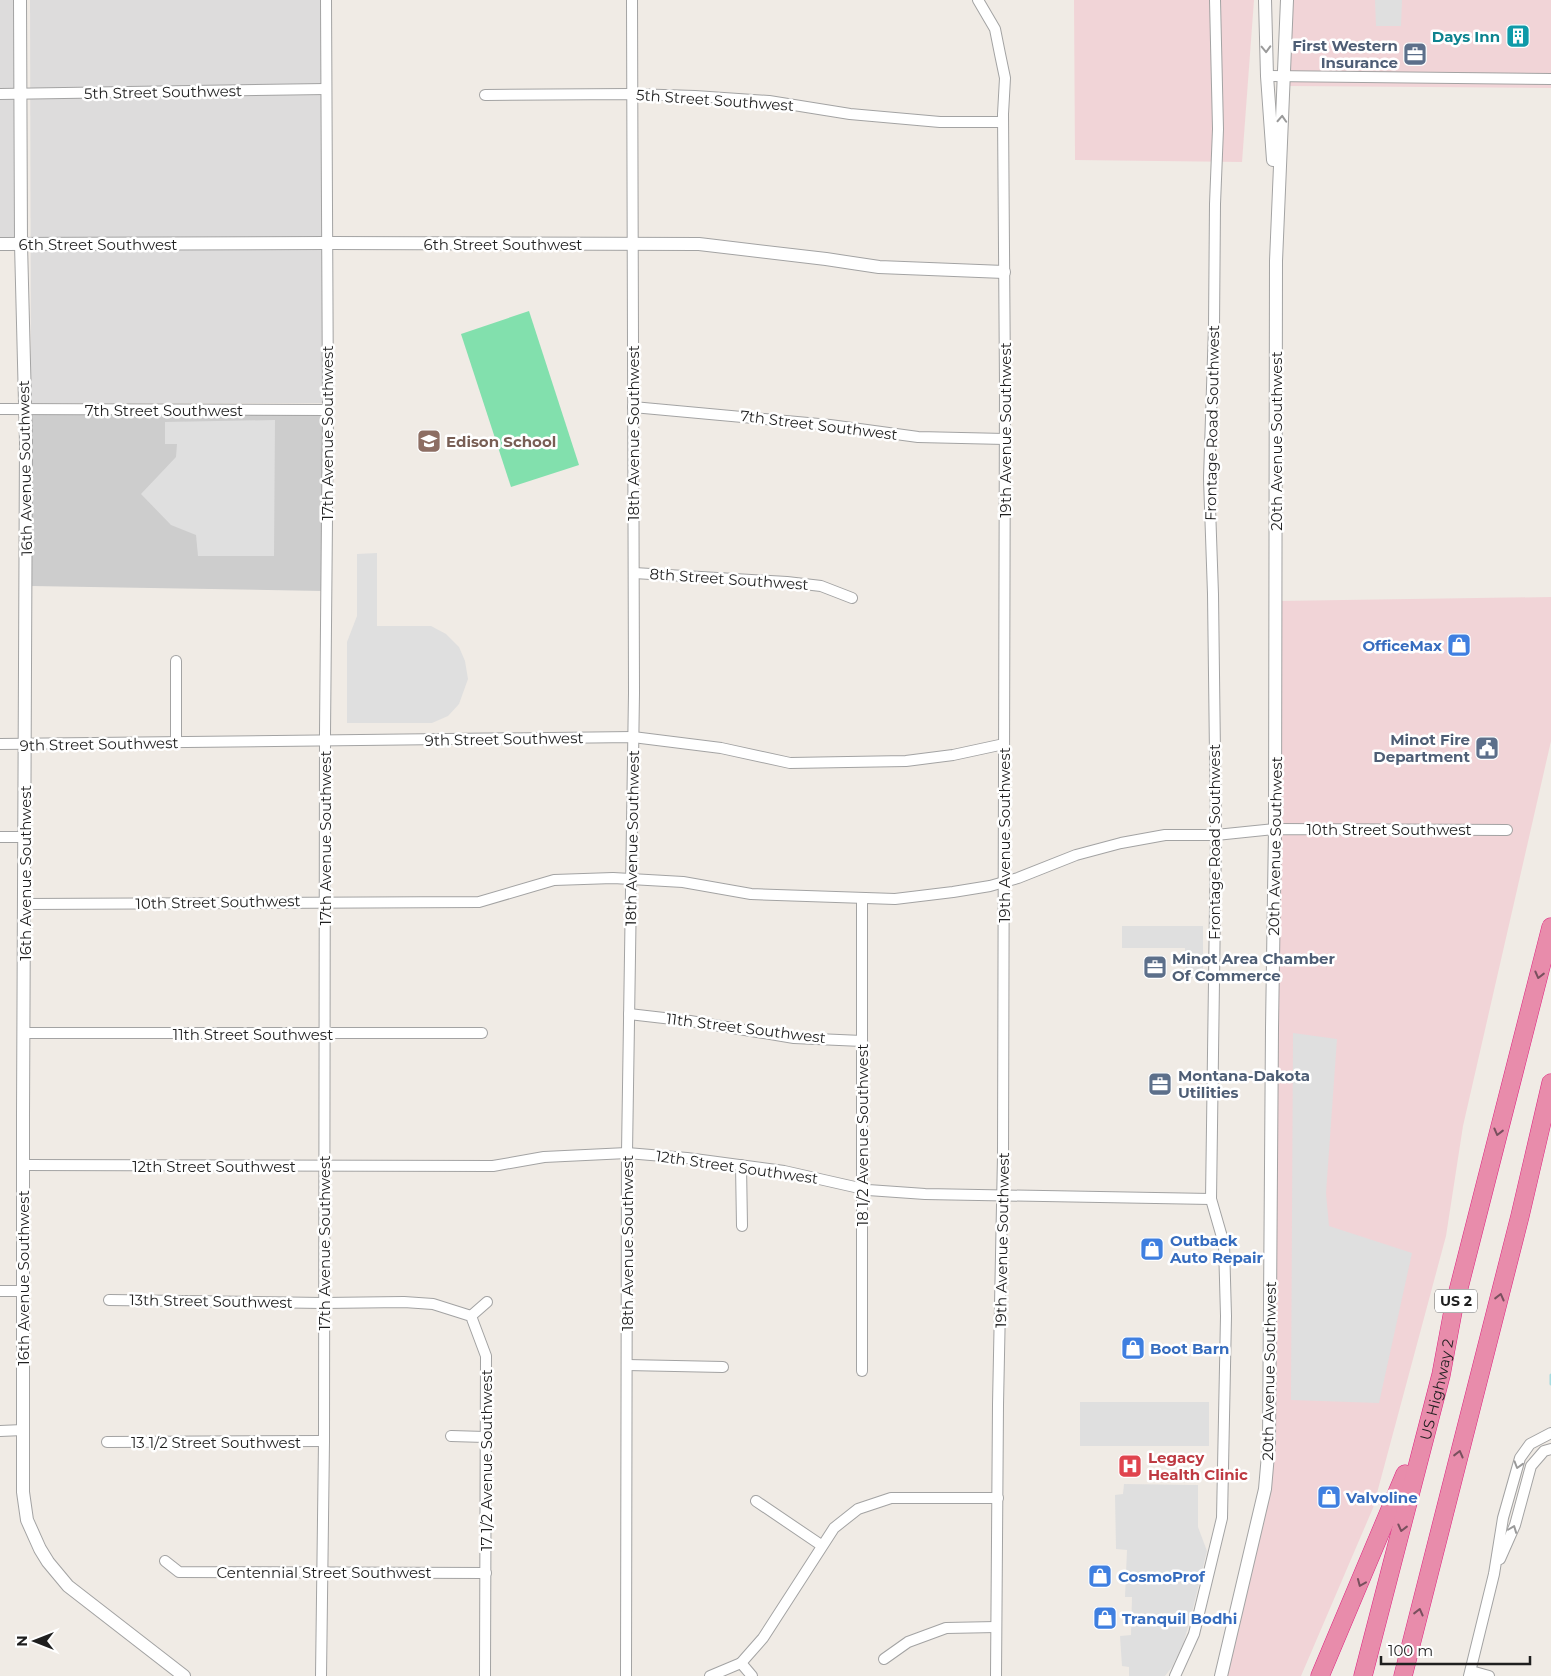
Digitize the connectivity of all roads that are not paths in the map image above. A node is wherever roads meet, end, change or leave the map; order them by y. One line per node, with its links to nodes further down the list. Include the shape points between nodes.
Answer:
1 (20, 0): 13 (street, 16th Avenue Southwest)
2 (326, 0): 11 (street, 17th Avenue Southwest)
3 (632, 0): 14 (street, 18th Avenue Southwest)
4 (978, 0): 16 (street, 19th Avenue Southwest, via 994,29 1005,78)
5 (1215, 0): 39 (street, Frontage Road Southwest, via 1218,129 1209,478)
6 (1265, 0): 8 (street, 20th Avenue Southwest, one-way to 8)
7 (1287, 0): 9 (street, 20th Avenue Southwest)
8 (1267, 76): 9 (street); 17 (street, 20th Avenue Southwest)
9 (1284, 76): 10 (street); 17 (street, 20th Avenue Southwest, one-way to 9)
10 (1551, 79)
11 (326, 89): 13 (street, 5th Street Southwest); 18 (street, 17th Avenue Southwest)
12 (0, 94): 13 (street, 5th Street Southwest)
13 (20, 94): 20 (street, 16th Avenue Southwest)
14 (632, 94): 15 (street, 5th Street Southwest); 16 (street, 5th Street Southwest, via 769,101 850,114 940,122); 21 (street, 18th Avenue Southwest)
15 (485, 95)
16 (1003, 122): 22 (street, 19th Avenue Southwest)
17 (1277, 220): 37 (street, 20th Avenue Southwest)
18 (328, 243): 20 (street, 6th Street Southwest); 21 (street, 6th Street Southwest); 26 (street, 17th Avenue Southwest)
19 (0, 244): 20 (street, 6th Street Southwest)
20 (20, 244): 25 (street, 16th Avenue Southwest)
21 (632, 245): 22 (street, 6th Street Southwest, via 699,244 879,267); 23 (street, 18th Avenue Southwest)
22 (1004, 272): 27 (street, 19th Avenue Southwest)
23 (633, 407): 27 (street, 7th Street Southwest, via 830,425 918,437); 28 (street, 18th Avenue Southwest)
24 (0, 410): 25 (street, 7th Street Southwest)
25 (26, 410): 26 (street, 7th Street Southwest); 36 (street, 16th Avenue Southwest)
26 (328, 410): 32 (street, 17th Avenue Southwest)
27 (1005, 439): 35 (street, 19th Avenue Southwest)
28 (634, 573): 29 (street, 8th Street Southwest, via 813,585); 31 (street, 18th Avenue Southwest)
29 (852, 598)
30 (176, 661): 33 (street)
31 (634, 737): 32 (street, 9th Street Southwest); 35 (street, 9th Street Southwest, via 722,748 790,763 906,761); 42 (street, 18th Avenue Southwest)
32 (325, 741): 33 (street, 9th Street Southwest); 45 (street, 17th Avenue Southwest)
33 (176, 743): 36 (street, 9th Street Southwest)
34 (0, 744): 36 (street, 9th Street Southwest)
35 (1004, 744): 43 (street, 19th Avenue Southwest)
36 (26, 745): 41 (street, 16th Avenue Southwest)
37 (1276, 829): 38 (street, 10th Street Southwest); 39 (street, 10th Street Southwest); 99 (street, 20th Avenue Southwest, via 1269,1443 1265,1489)
38 (1507, 830)
39 (1216, 836): 43 (street, 10th Street Southwest, via 1165,836 1121,843 1076,855); 60 (street, Frontage Road Southwest)
40 (0, 837): 41 (street)
41 (25, 837): 46 (street, 16th Avenue Southwest)
42 (631, 878): 44 (street, 10th Street Southwest, via 683,882 751,894); 45 (street, 10th Street Southwest, via 554,880 479,902); 48 (street, 18th Avenue Southwest)
43 (1004, 882): 44 (street, 10th Street Southwest, via 905,898); 59 (street, 19th Avenue Southwest)
44 (862, 898): 52 (street, 18 1/2 Avenue Southwest)
45 (324, 901): 46 (street, 10th Street Southwest); 51 (street, 17th Avenue Southwest)
46 (25, 904): 49 (street, 16th Avenue Southwest)
47 (1551, 928): 71 (highway, US Highway 2 / US 2, one-way to 71, via 1453,1311)
48 (629, 1014): 52 (street, 11th Street Southwest, via 794,1038); 54 (street, 18th Avenue Southwest)
49 (24, 1033): 51 (street, 11th Street Southwest); 55 (street, 16th Avenue Southwest)
50 (482, 1033): 51 (street, 11th Street Southwest)
51 (324, 1034): 57 (street, 17th Avenue Southwest)
52 (862, 1041): 58 (street, 18 1/2 Avenue Southwest)
53 (1551, 1083): 102 (highway, US 2, one-way to 53, via 1518,1226)
54 (627, 1153): 56 (street, 12th Street Southwest); 57 (street, 12th Street Southwest, via 544,1157 493,1166); 68 (street, 18th Avenue Southwest)
55 (23, 1165): 57 (street, 12th Street Southwest); 62 (street, 16th Avenue Southwest)
56 (741, 1165): 58 (street, 12th Street Southwest); 61 (street)
57 (325, 1166): 66 (street, 17th Avenue Southwest)
58 (862, 1188): 59 (street, 12th Street Southwest); 70 (street, 18 1/2 Avenue Southwest)
59 (1003, 1196): 60 (street, 12th Street Southwest); 80 (street, 19th Avenue Southwest)
60 (1211, 1199): 98 (street, Frontage Road Southwest, via 1224,1244 1226,1316 1222,1518 1194,1634)
61 (742, 1226)
62 (23, 1291): 63 (street); 72 (street, 16th Avenue Southwest)
63 (0, 1292)
64 (109, 1300): 66 (street, 13th Street Southwest)
65 (487, 1302): 67 (street)
66 (323, 1303): 67 (street, 13th Street Southwest, via 433,1304); 77 (street, 17th Avenue Southwest)
67 (472, 1316): 76 (street, 17 1/2 Avenue Southwest, via 486,1356)
68 (627, 1365): 69 (street); 94 (street, 18th Avenue Southwest)
69 (723, 1367)
70 (862, 1371)
71 (1441, 1375): 100 (highway, one-way to 100, via 1400,1488); 101 (highway, US Highway 2 / US 2, one-way to 101)
72 (23, 1430): 73 (street); 91 (street, 16th Avenue Southwest, via 23,1492 27,1520 48,1562 68,1586)
73 (0, 1431)
74 (1551, 1433): 86 (street, one-way to 86, via 1530,1444 1520,1458 1503,1518)
75 (451, 1436): 76 (street)
76 (486, 1436): 85 (street, 17 1/2 Avenue Southwest)
77 (324, 1441): 78 (street, 13 1/2 Street Southwest); 84 (street, 17th Avenue Southwest)
78 (107, 1442)
79 (1551, 1449): 86 (street, one-way to 79, via 1515,1525 1531,1466)
80 (998, 1498): 82 (street, via 891,1498 858,1509 834,1528); 87 (street, 19th Avenue Southwest)
81 (756, 1501): 82 (street)
82 (821, 1546): 89 (street, via 763,1638)
83 (165, 1561): 84 (street, Centennial Street Southwest, via 179,1572)
84 (323, 1572): 85 (street, Centennial Street Southwest); 92 (street, 17th Avenue Southwest)
85 (486, 1573): 93 (street, 17 1/2 Avenue Southwest)
86 (1494, 1574): 90 (street)
87 (996, 1627): 88 (street, via 946,1628 908,1642); 97 (street, 19th Avenue Southwest)
88 (884, 1658)
89 (741, 1663): 95 (street); 96 (street)
90 (1470, 1673): 103 (street)
91 (184, 1676)
92 (321, 1676)
93 (485, 1676)
94 (626, 1676)
95 (710, 1676)
96 (752, 1676)
97 (996, 1676)
98 (1176, 1676)
99 (1221, 1676)
100 (1320, 1676)
101 (1364, 1676)
102 (1403, 1676)
103 (1489, 1676)

